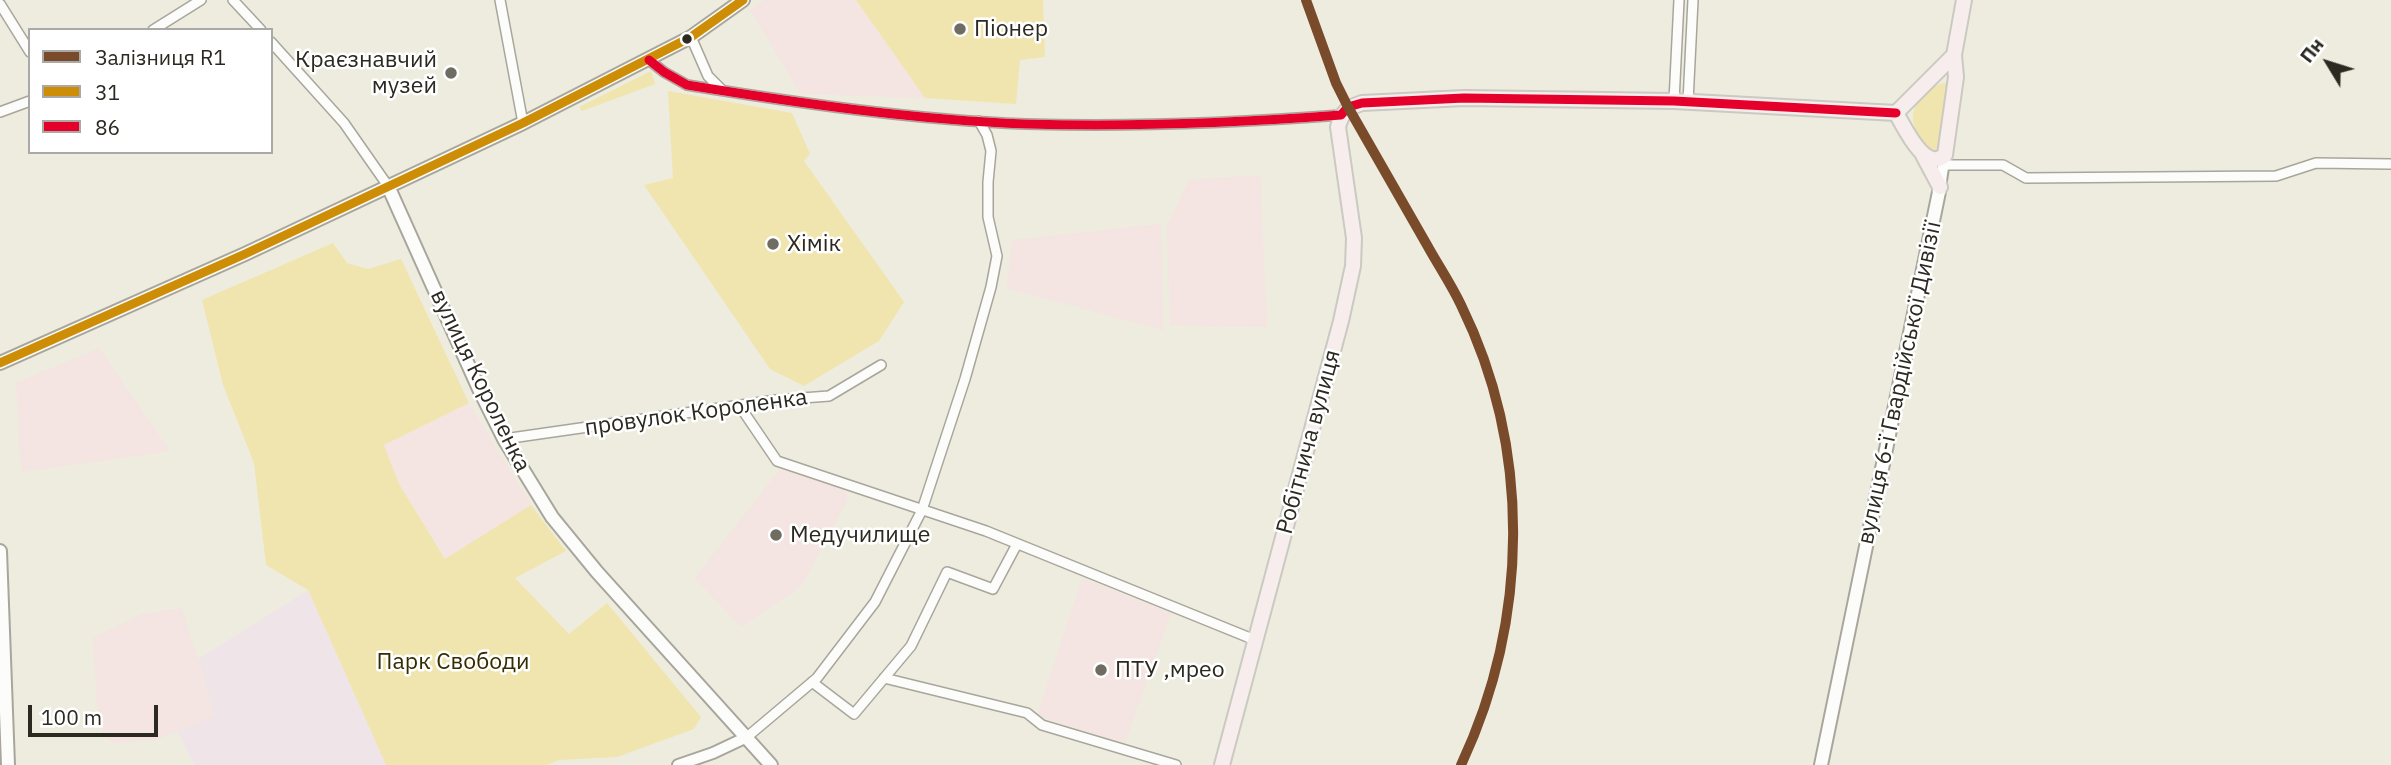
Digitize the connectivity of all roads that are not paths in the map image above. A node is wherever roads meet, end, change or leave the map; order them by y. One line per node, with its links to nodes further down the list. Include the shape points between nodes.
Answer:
1 (201, 0): 9 (street)
2 (233, 0): 10 (street)
3 (500, 0): 25 (street)
4 (743, 0): 11 (main road)
5 (1679, 0): 19 (street)
6 (1693, 0): 19 (street)
7 (1964, 0): 14 (main road, вулиця 6-ї Гвардійської Дивізії)
8 (0, 4): 13 (street)
9 (156, 28)
10 (259, 28)
11 (691, 37): 15 (main road); 18 (street, via 708,76)
12 (273, 44): 29 (street, вулиця Короленка, via 344,123)
13 (28, 49)
14 (1954, 55): 16 (main road); 17 (main road, вулиця 6-ї Гвардійської Дивізії)
15 (649, 60): 18 (street, via 687,85); 25 (main road)
16 (1932, 78): 17 (main road, via 1949,77); 22 (main road)
17 (1955, 82): 27 (main road, вулиця 6-ї Гвардійської Дивізії)
18 (721, 89): 24 (street)
19 (1681, 101): 22 (main road); 23 (main road, via 1464,98 1362,103)
20 (28, 102): 21 (street)
21 (0, 113)
22 (1896, 113): 26 (main road)
23 (1341, 115): 24 (street, via 1181,125); 38 (main road, Робітнича вулиця, via 1338,127 1354,238 1353,266)
24 (979, 121): 35 (street, via 990,150 988,217 997,256 965,379)
25 (523, 123): 29 (main road)
26 (1922, 154): 27 (main road); 30 (main road)
27 (1944, 160): 28 (street, via 2003,166 2026,178 2276,176 2316,163); 30 (street, вулиця 6-ї Гвардійської Дивізії)
28 (2391, 164)
29 (388, 186): 31 (main road); 34 (main road, вулиця Короленка)
30 (1940, 187): 47 (main road, вулиця 6-ї Гвардійської Дивізії)
31 (0, 363)
32 (881, 365): 33 (street, провулок Короленка, via 829,396)
33 (739, 405): 34 (street, провулок Короленка); 35 (street, via 776,461)
34 (504, 439): 41 (main road, вулиця Короленка, via 573,544)
35 (922, 510): 36 (street); 40 (street, via 875,602)
36 (1017, 544): 38 (street); 39 (street, via 993,589 947,572 911,646)
37 (0, 551): 42 (main road)
38 (1255, 640): 46 (main road, Робітнича вулиця)
39 (887, 678): 40 (street, via 854,714); 45 (street, via 1027,713 1042,724)
40 (812, 682): 41 (street)
41 (747, 737): 43 (street); 44 (main road, вулиця Короленка)
42 (8, 765)
43 (678, 765)
44 (771, 765)
45 (1176, 765)
46 (1222, 765)
47 (1821, 765)

